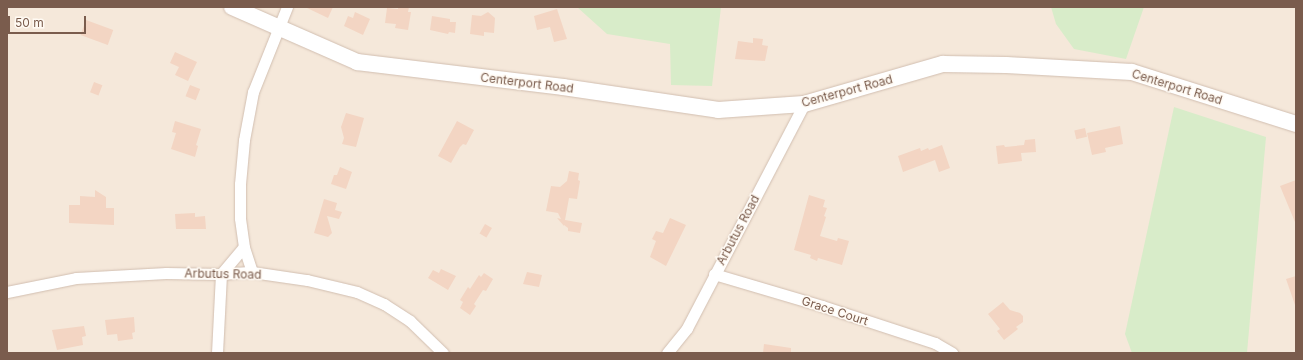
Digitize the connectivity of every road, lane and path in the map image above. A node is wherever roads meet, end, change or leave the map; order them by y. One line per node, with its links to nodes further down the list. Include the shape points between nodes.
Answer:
1 (232, 7): 3 (main road, Centerport Road)
2 (287, 7): 3 (street)
3 (278, 28): 4 (main road, Centerport Road, via 357,62 563,87 718,110); 6 (street, via 253,92 244,140 240,218)
4 (804, 104): 5 (main road, Centerport Road, via 943,64 1006,65 1132,72); 9 (street, Arbutus Road)
5 (1296, 124)
6 (244, 247): 7 (street); 8 (street)
7 (252, 272): 8 (street, Arbutus Road); 12 (street, Arbutus Road, via 307,280 357,292 384,304 410,321)
8 (221, 274): 10 (street, Arbutus Road, via 166,273 76,278); 11 (street)
9 (714, 274): 13 (street, Arbutus Road, via 687,328); 14 (street, Grace Court, via 934,343)
10 (7, 292)
11 (217, 353)
12 (443, 353)
13 (667, 353)
14 (952, 353)

